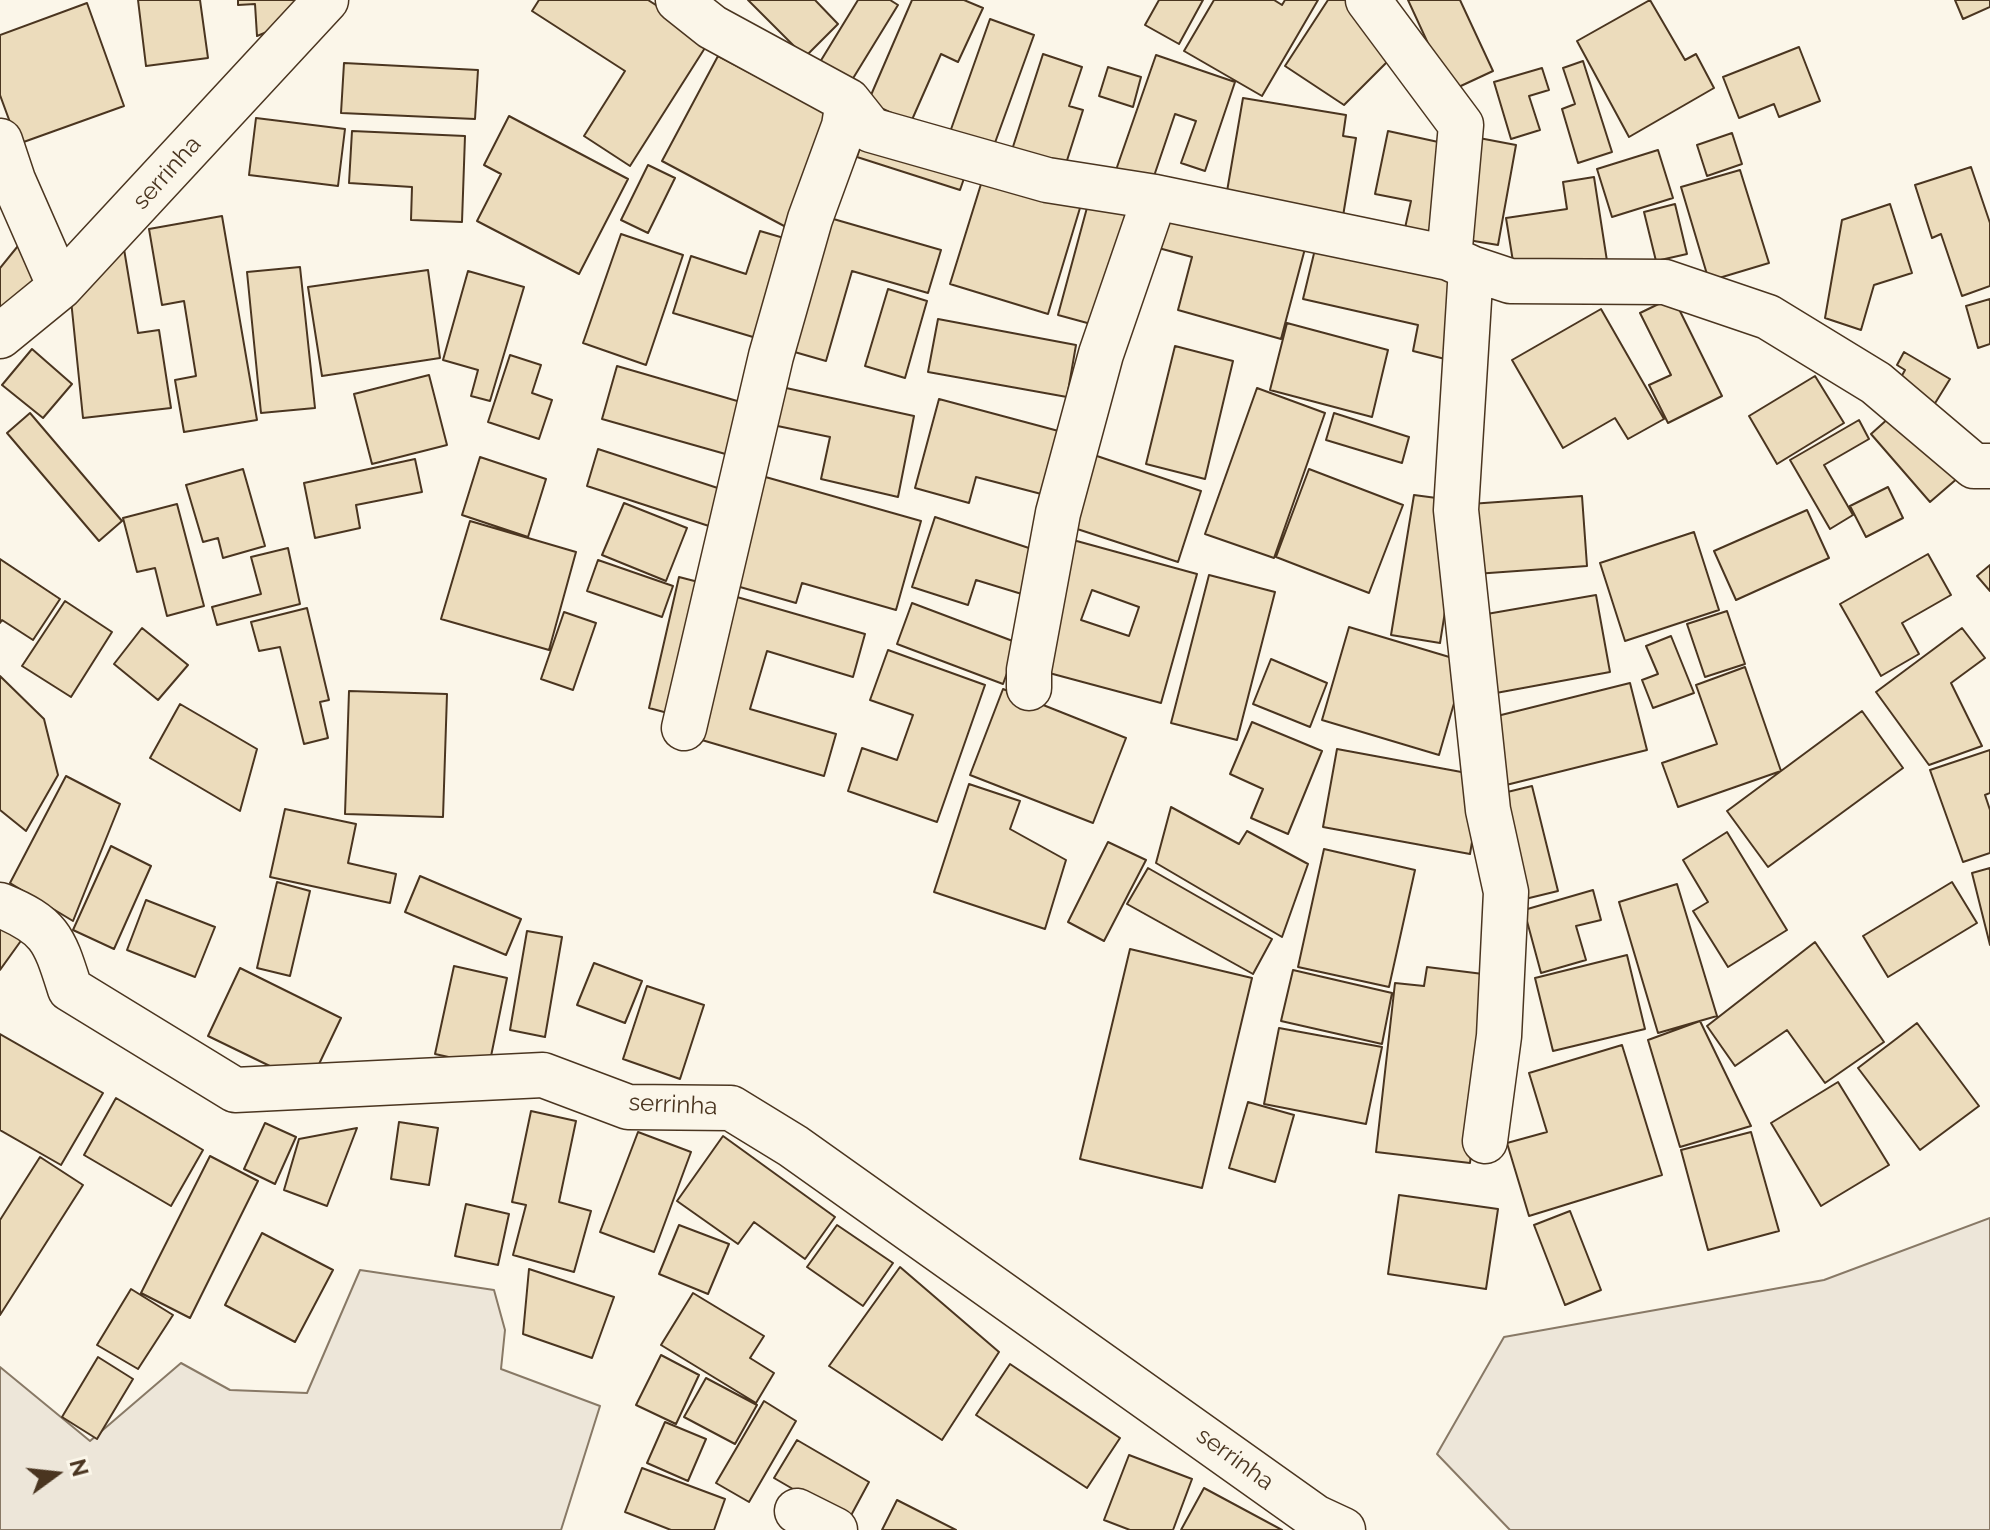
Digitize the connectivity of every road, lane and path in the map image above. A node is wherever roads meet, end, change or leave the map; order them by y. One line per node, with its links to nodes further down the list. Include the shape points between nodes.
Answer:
1 (326, 0): 8 (street, serrinha)
2 (678, 0): 4 (street, via 712,27)
3 (1368, 0): 7 (street, via 1461,125)
4 (848, 101): 6 (street, via 871,130 1047,180); 12 (street, via 771,356)
5 (0, 141): 8 (street)
6 (1155, 197): 7 (street); 11 (street, via 1101,354 1058,513)
7 (1460, 263): 10 (street, via 1510,281 1665,282 1768,317 1876,383 1974,466); 14 (street, via 1456,510 1488,810 1506,892 1499,1036)
8 (60, 287): 9 (street, serrinha)
9 (0, 336)
10 (1990, 466)
11 (1029, 688)
12 (684, 728)
13 (0, 905): 15 (street, serrinha, via 28,916 55,943 70,989 235,1090 543,1075 628,1107 731,1108 793,1146 1315,1517)
14 (1485, 1141)
15 (1343, 1530)

